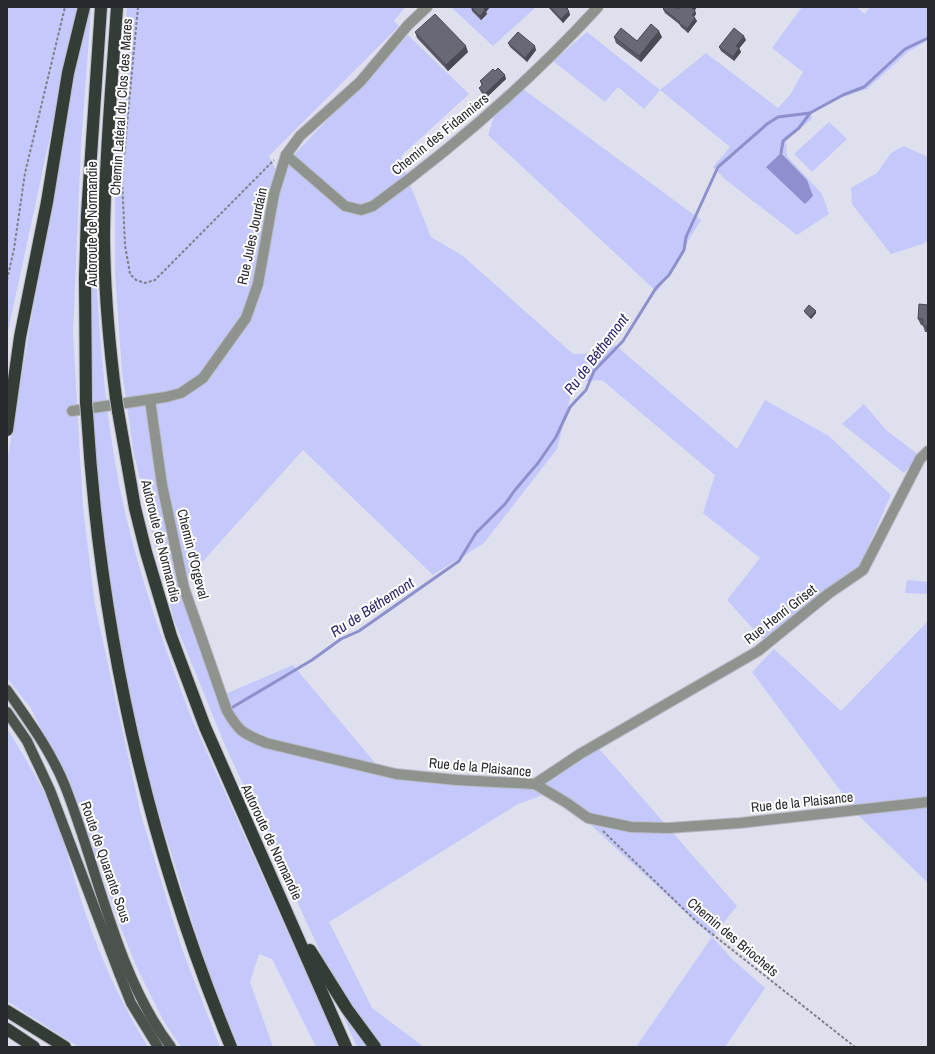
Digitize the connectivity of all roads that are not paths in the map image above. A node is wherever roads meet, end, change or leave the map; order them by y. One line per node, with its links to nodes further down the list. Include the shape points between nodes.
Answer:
1 (84, 7): 7 (highway, via 68,74 47,202)
2 (101, 7): 25 (highway, Autoroute de Normandie, via 86,223 85,278 87,409 96,526 116,658 131,728 169,875 201,972)
3 (117, 7): 18 (highway, Autoroute de Normandie, bridge, via 104,231 108,327 116,398 135,508 171,636 205,727)
4 (427, 7): 6 (street, Rue Jules Jourdain, via 408,25 360,82 300,136)
5 (598, 7): 6 (street, Chemin des Fidanniers, via 562,46 486,116 373,206 361,210 345,206)
6 (286, 155): 9 (street, Rue Jules Jourdain, via 274,194 258,284 246,318 204,378 182,393)
7 (20, 337): 8 (highway); 11 (highway)
8 (7, 389)
9 (150, 400): 10 (street, Rue Jules Jourdain); 14 (street, Chemin d'Orgeval, via 162,485 184,588)
10 (72, 410)
11 (7, 430)
12 (928, 451): 16 (street, Rue Henri Griset, via 920,459 863,570 828,594 758,651 580,754)
13 (7, 690): 24 (main road, Route de Quarante Sous, via 37,733 64,784 128,968 152,1017)
14 (227, 711): 16 (street, Rue de la Plaisance, via 237,728 249,735 274,744 396,774)
15 (7, 712): 23 (main road, Route de Quarante Sous, via 27,741 50,790 131,1003)
16 (535, 784): 17 (street, Rue de la Plaisance, via 588,818 631,827 668,828 740,823)
17 (928, 802)
18 (291, 920): 26 (highway, Autoroute de Normandie); 27 (highway)
19 (7, 1011): 22 (highway)
20 (7, 1028): 21 (highway)
21 (34, 1047)
22 (65, 1047)
23 (158, 1047)
24 (171, 1047)
25 (231, 1047)
26 (346, 1047)
27 (374, 1047)

